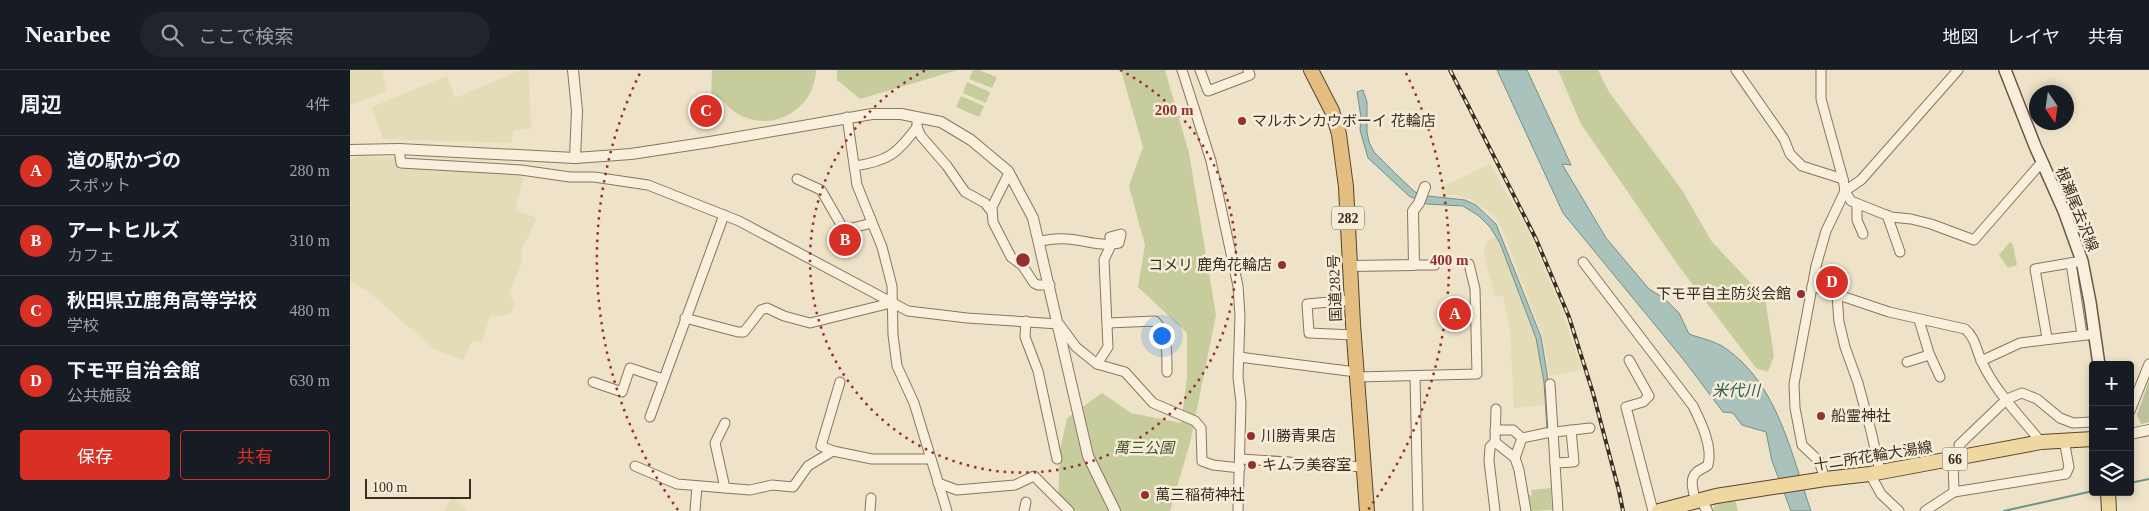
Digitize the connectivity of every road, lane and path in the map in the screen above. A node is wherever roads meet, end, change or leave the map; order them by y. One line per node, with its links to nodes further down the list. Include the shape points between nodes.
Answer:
1 (573, 70): 14 (street, via 577,111)
2 (1182, 70): 51 (street, via 1211,161 1238,286)
3 (1200, 70): 4 (street, via 1208,91 1250,75)
4 (1248, 70)
5 (1311, 70): 35 (highway, 国道282号 / 282, via 1332,111 1339,134)
6 (1736, 70): 19 (street, via 1784,139 1790,154 1802,166)
7 (1820, 70): 19 (street, via 1821,99)
8 (1958, 70): 21 (street, via 1861,180)
9 (2005, 70): 15 (main road, 根瀬尾去沢線)
10 (847, 117): 11 (street, via 901,114); 14 (street, via 632,154); 16 (street)
11 (917, 122): 16 (street, via 898,151 871,164); 17 (street, via 940,122 971,140); 23 (street, via 920,136 965,192)
12 (399, 148): 13 (street); 14 (street); 24 (street, via 401,163 521,170 648,185)
13 (350, 150)
14 (575, 158)
15 (2042, 162): 25 (street, via 1974,240 1931,224); 31 (main road, 根瀬尾去沢線, via 2064,211)
16 (854, 166): 26 (street)
17 (1009, 173): 23 (street); 28 (street, via 1033,218)
18 (797, 179): 26 (street, via 821,190 844,230)
19 (1843, 179): 21 (street)
20 (1424, 189): 33 (street, via 1413,211)
21 (1845, 191): 22 (street); 37 (street, via 1826,232)
22 (1857, 204): 25 (street); 27 (street, via 1857,220)
23 (992, 212): 36 (street, via 993,222 1011,258 1022,264 1034,283)
24 (724, 215): 40 (street, via 778,240); 41 (street)
25 (1887, 215): 29 (street)
26 (872, 223): 40 (street, via 892,286)
27 (1863, 234)
28 (1039, 241): 36 (street); 44 (street, via 1067,239 1111,245 1104,260)
29 (1900, 252)
30 (1583, 262): 100 (street, via 1702,424 1710,458 1708,465 1693,477 1692,487)
31 (2077, 262): 46 (main road, 根瀬尾去沢線); 48 (street); 49 (street, via 2035,269)
32 (1469, 264): 60 (street, via 1475,289 1477,374)
33 (1414, 265): 34 (street); 35 (street)
34 (1435, 265)
35 (1351, 266): 39 (highway, 国道282号 / 282)
36 (1050, 285): 45 (street)
37 (1812, 286): 38 (street); 93 (street, via 1794,384 1795,408 1802,445 1819,461)
38 (1836, 295): 42 (street); 92 (street, via 1845,347 1872,430)
39 (1352, 300): 47 (highway, 国道282号 / 282); 47 (street, via 1307,304 1309,333)
40 (891, 303): 41 (street, via 810,323 767,308 761,310 744,332); 43 (street, via 908,311 940,316); 85 (street, via 897,366 914,403)
41 (685, 318): 62 (street)
42 (1919, 320): 50 (street); 53 (street, via 1965,329 1971,334)
43 (1026, 321): 45 (street); 86 (street, via 1025,337 1038,371)
44 (1108, 323): 56 (street, via 1108,347); 58 (street, via 1155,321 1161,326 1167,349)
45 (1059, 324): 56 (street, via 1076,348); 106 (street, via 1088,456)
46 (2095, 334): 48 (street); 54 (main road, 根瀬尾去沢線)
47 (1354, 335): 59 (highway, 国道282号 / 282)
48 (2082, 335): 49 (street)
49 (2047, 338): 53 (street, via 2020,343)
50 (1930, 354): 55 (street); 61 (street)
51 (1239, 357): 59 (street); 89 (street)
52 (1629, 360): 113 (street, via 1649,396 1644,402 1626,407)
53 (1981, 361): 66 (street)
54 (2098, 361)
55 (1907, 362)
56 (1097, 364): 89 (street, via 1125,372 1153,403 1195,421 1201,428 1202,461 1212,466)
57 (2149, 364): 67 (street)
58 (1168, 372)
59 (1356, 374): 60 (street); 91 (highway, 国道282号 / 282)
60 (1415, 376): 109 (street)
61 (1940, 377)
62 (663, 379): 63 (street, via 630,368 622,392); 69 (street)
63 (593, 382)
64 (840, 382): 83 (street, via 821,446)
65 (1550, 384): 76 (street)
66 (2007, 399): 70 (street, via 2022,393 2037,399 2060,418 2073,423); 82 (street); 87 (street, via 1959,445)
67 (2132, 406)
68 (1496, 409): 73 (street)
69 (650, 417)
70 (2089, 422)
71 (725, 423): 96 (street, via 715,443)
72 (1590, 428): 74 (street)
73 (1495, 430): 78 (street, via 1514,430); 81 (street)
74 (1571, 430): 76 (street); 88 (street, via 1574,462)
75 (2149, 430): 77 (street)
76 (1550, 433): 78 (street); 88 (street)
77 (2134, 433)
78 (1522, 438): 84 (street)
79 (2089, 439): 80 (main road, 十二所花輪大湯線 / 66)
80 (2064, 440): 82 (main road, 十二所花輪大湯線 / 66); 97 (street, via 2069,467 2066,474)
81 (1495, 442): 84 (street); 110 (street, via 1490,447 1489,461)
82 (2041, 442): 87 (main road, 十二所花輪大湯線 / 66)
83 (833, 451): 85 (street, via 872,459); 96 (street, via 808,466 792,487)
84 (1515, 458): 111 (street)
85 (931, 459): 94 (street)
86 (1057, 459)
87 (1957, 459): 92 (main road, 十二所花輪大湯線 / 66); 97 (street)
88 (1555, 463): 112 (street)
89 (1240, 464): 91 (street); 107 (street)
90 (636, 466): 95 (street, via 677,484)
91 (1364, 467): 108 (highway, 国道282号 / 282)
92 (1875, 473): 93 (main road, 十二所花輪大湯線 / 66); 115 (street, via 1881,494)
93 (1825, 479): 100 (main road, 十二所花輪大湯線 / 66, via 1716,496)
94 (938, 483): 104 (street); 105 (street, via 957,490 1015,485 1034,476)
95 (697, 486): 96 (street); 102 (street)
96 (726, 488)
97 (1954, 492): 116 (street)
98 (2108, 496): 101 (main road)
99 (872, 498): 103 (street)
100 (1702, 504): 114 (main road, 十二所花輪大湯線 / 66)
101 (2109, 509)
102 (695, 511)
103 (870, 511)
104 (947, 511)
105 (1069, 511)
106 (1115, 511)
107 (1238, 511)
108 (1367, 511)
109 (1418, 511)
110 (1495, 511)
111 (1526, 511)
112 (1558, 511)
113 (1653, 511)
114 (1659, 511)
115 (1899, 511)
116 (1925, 511)

